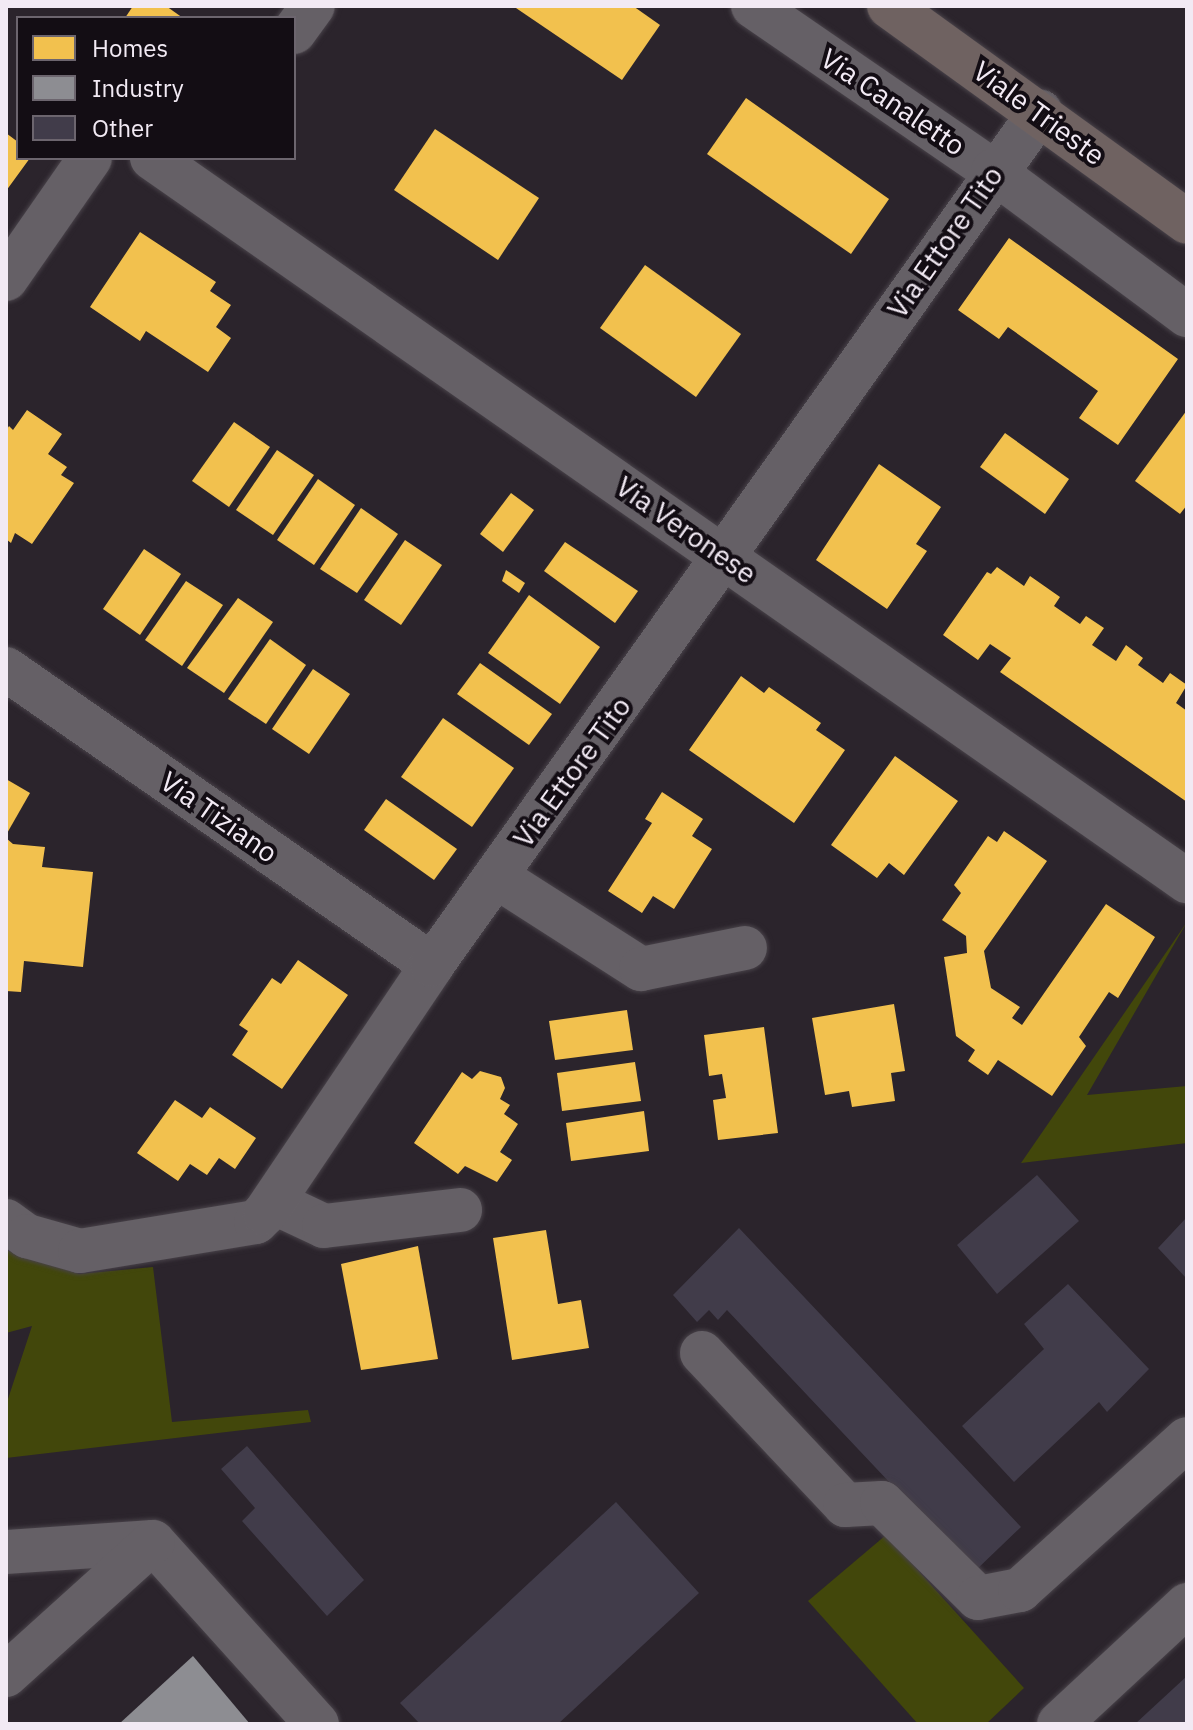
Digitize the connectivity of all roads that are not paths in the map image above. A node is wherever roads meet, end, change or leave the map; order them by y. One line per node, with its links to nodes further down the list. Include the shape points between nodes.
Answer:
1 (313, 6): 4 (street)
2 (753, 6): 8 (street, Via Canaletto)
3 (889, 6): 5 (main road, Viale Trieste)
4 (296, 29)
5 (1040, 112): 8 (street, Via Ettore Tito); 9 (main road, Viale Trieste)
6 (89, 160): 10 (street)
7 (179, 166): 12 (street, Via Veronese)
8 (993, 171): 11 (street, Via Canaletto); 12 (street, Via Ettore Tito)
9 (1185, 212)
10 (6, 279)
11 (1187, 315)
12 (725, 557): 14 (street, Via Ettore Tito); 15 (street, Via Veronese)
13 (6, 669): 17 (street, Via Tiziano)
14 (497, 877): 16 (street, via 641,969); 17 (street, Via Ettore Tito)
15 (1187, 881)
16 (745, 948)
17 (432, 965): 18 (street, Via Ettore Tito)
18 (273, 1202): 19 (street, via 324,1226); 20 (street, Via Ettore Tito, via 256,1222 80,1251 27,1236)
19 (460, 1210)
20 (6, 1221)
21 (702, 1353): 22 (street, via 845,1505 882,1503 978,1598 1020,1590)
22 (1187, 1439)
23 (153, 1542): 24 (street); 26 (street); 27 (street)
24 (6, 1552)
25 (1187, 1605): 28 (street)
26 (6, 1675)
27 (317, 1724)
28 (1059, 1724)

